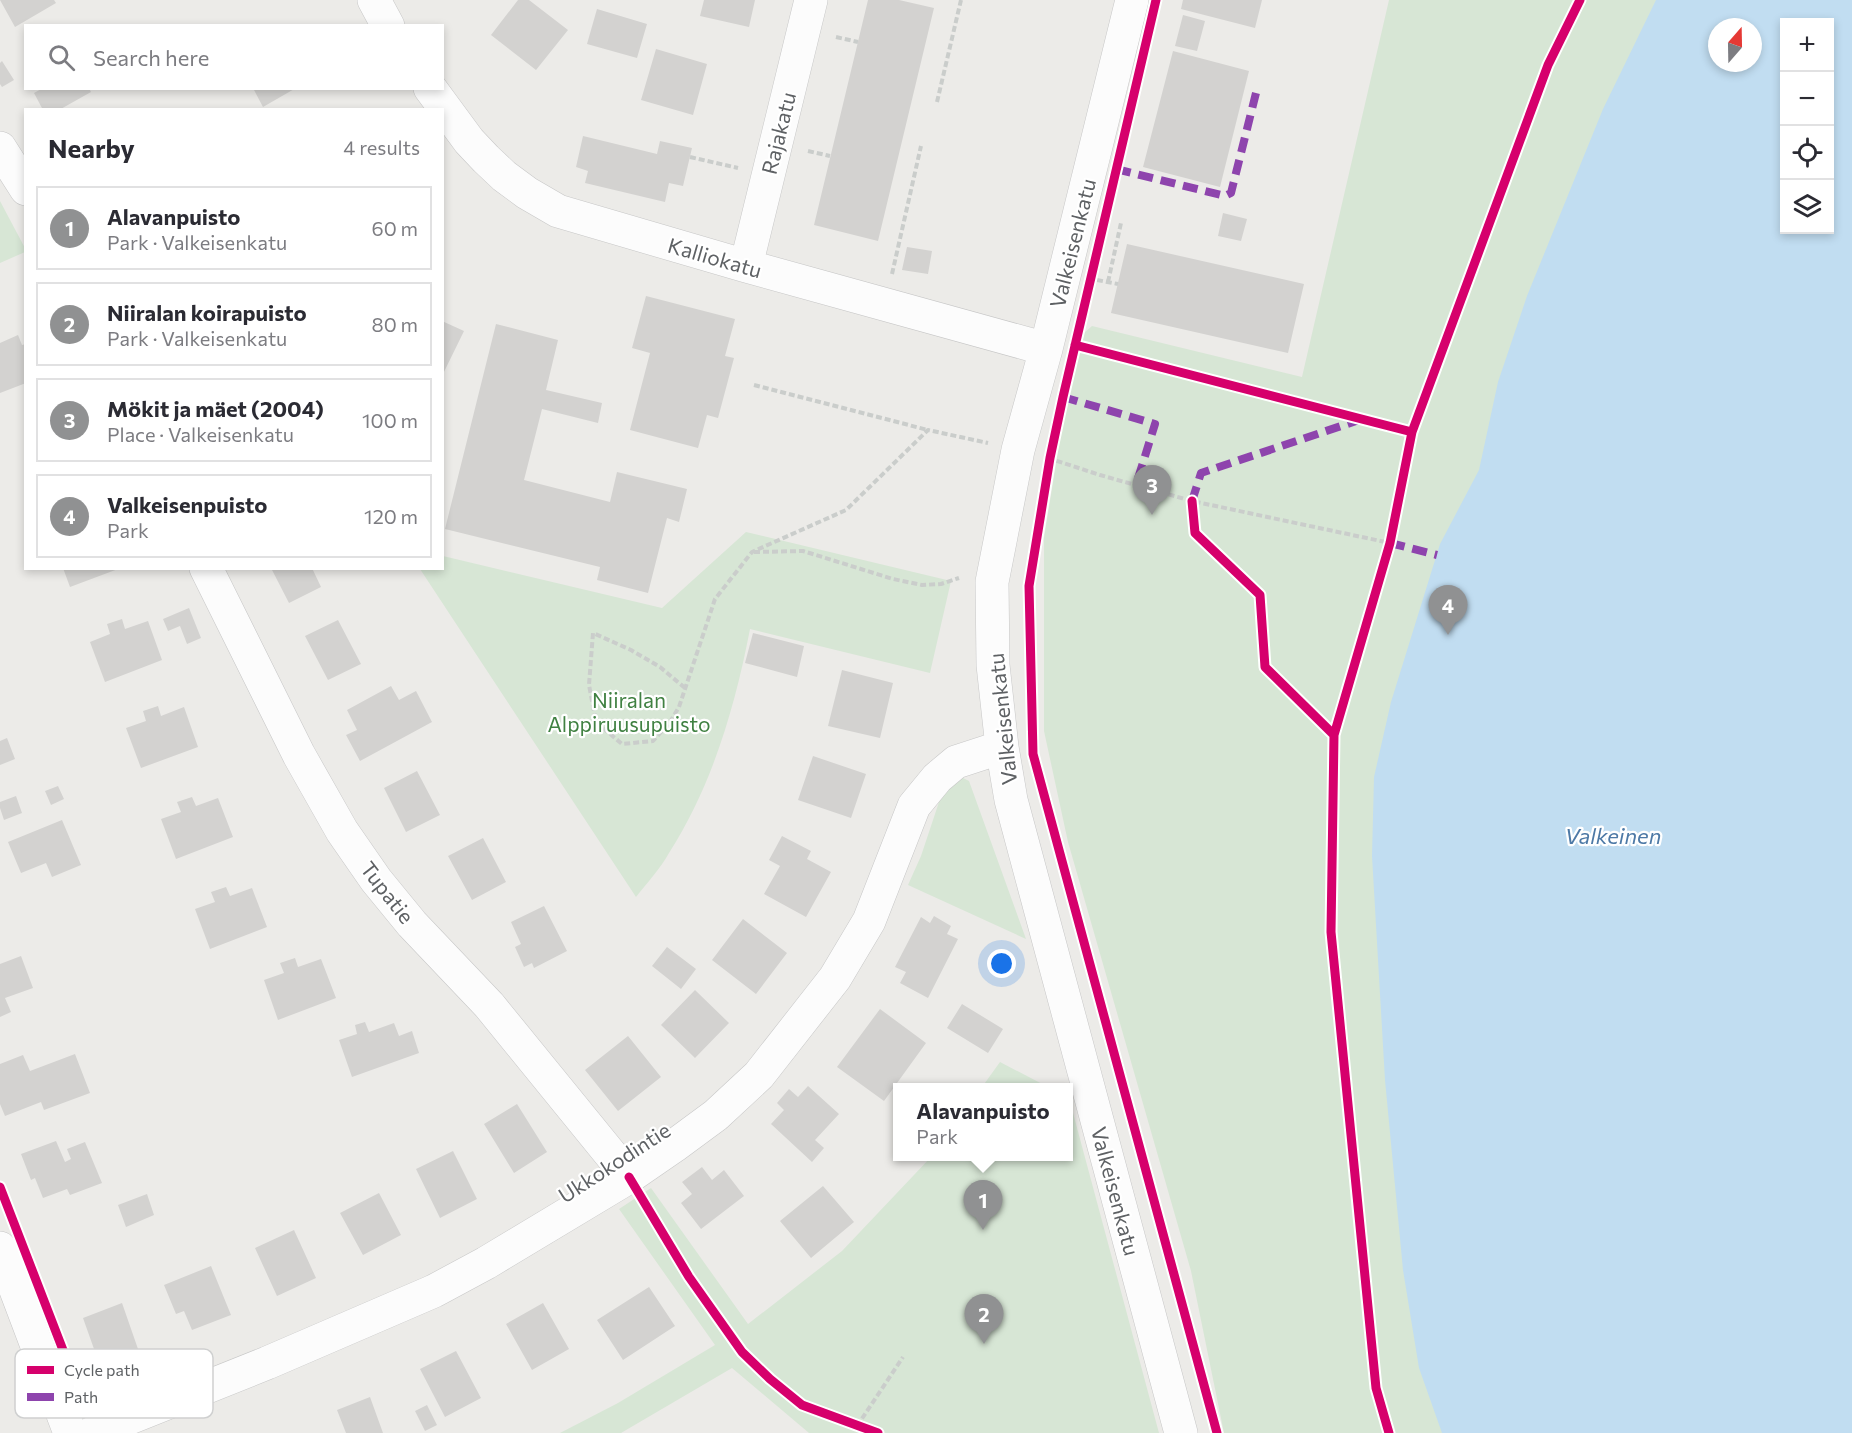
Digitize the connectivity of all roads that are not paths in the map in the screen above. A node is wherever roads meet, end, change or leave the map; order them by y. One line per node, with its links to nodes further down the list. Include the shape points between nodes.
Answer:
1 (375, 0): 4 (street)
2 (811, 0): 8 (street, Rajakatu)
3 (1132, 0): 9 (street, Valkeisenkatu)
4 (387, 24)
5 (431, 90): 8 (street, Kalliokatu, via 486,159 542,203)
6 (0, 148): 7 (street)
7 (24, 186)
8 (746, 266): 9 (street, Kalliokatu)
9 (1046, 348): 11 (street, Valkeisenkatu, via 1018,450 992,582 993,665)
10 (207, 570): 12 (street, Tupatie, via 299,755 342,831 376,880 489,1005)
11 (1002, 747): 12 (street, Ukkokodintie, via 956,762 937,777 914,806 864,930 836,978 759,1075 716,1115); 20 (street, Valkeisenkatu, via 1011,800)
12 (629, 1177): 15 (street, Ukkokodintie, via 434,1291)
13 (0, 1248): 14 (street)
14 (38, 1349)
15 (213, 1385)
16 (64, 1418): 18 (street)
17 (130, 1418): 19 (street, Ukkokodintie)
18 (70, 1433)
19 (92, 1433)
20 (1181, 1433)

